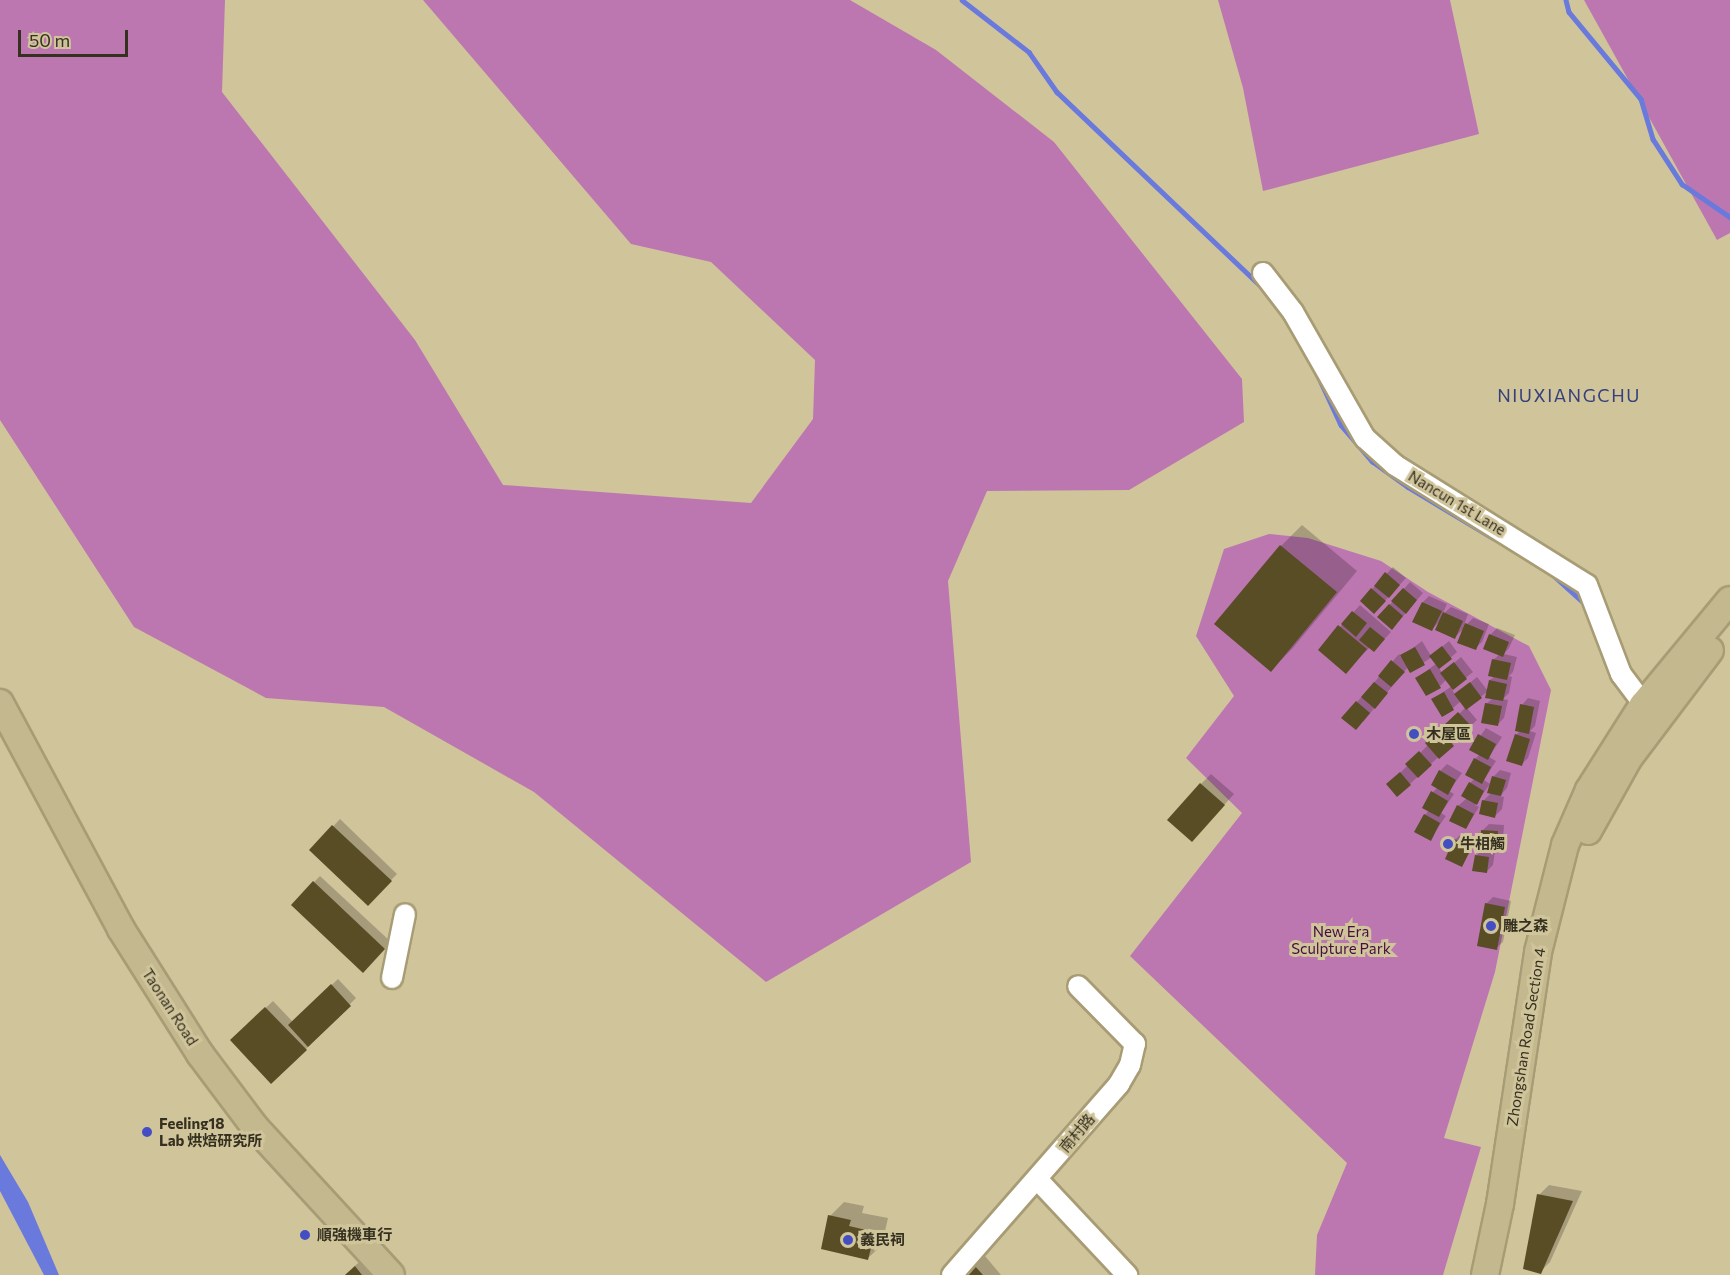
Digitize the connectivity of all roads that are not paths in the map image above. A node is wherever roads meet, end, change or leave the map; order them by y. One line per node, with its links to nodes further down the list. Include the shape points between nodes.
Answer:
1 (1263, 273): 5 (street, Nancun 1st Lane, via 1293,312 1365,438 1395,465 1587,585 1621,674)
2 (1730, 600): 5 (main road, Zhongshan Road Section 4)
3 (1730, 626): 5 (main road, Zhongshan Road Section 4)
4 (0, 703): 10 (main road, Taonan Road, via 121,929 200,1054 254,1126)
5 (1650, 713): 13 (main road, Zhongshan Road Section 4, via 1589,790 1565,845 1538,952 1500,1204); 14 (main road, Zhongshan Road Section 4, via 1588,831 1568,890)
6 (405, 914): 7 (street)
7 (392, 978)
8 (1078, 986): 9 (street, 南村路, via 1135,1044 1130,1065 1119,1084)
9 (1037, 1179): 11 (street, 南村路); 12 (street)
10 (391, 1275)
11 (952, 1275)
12 (1127, 1275)
13 (1485, 1275)
14 (1503, 1275)

